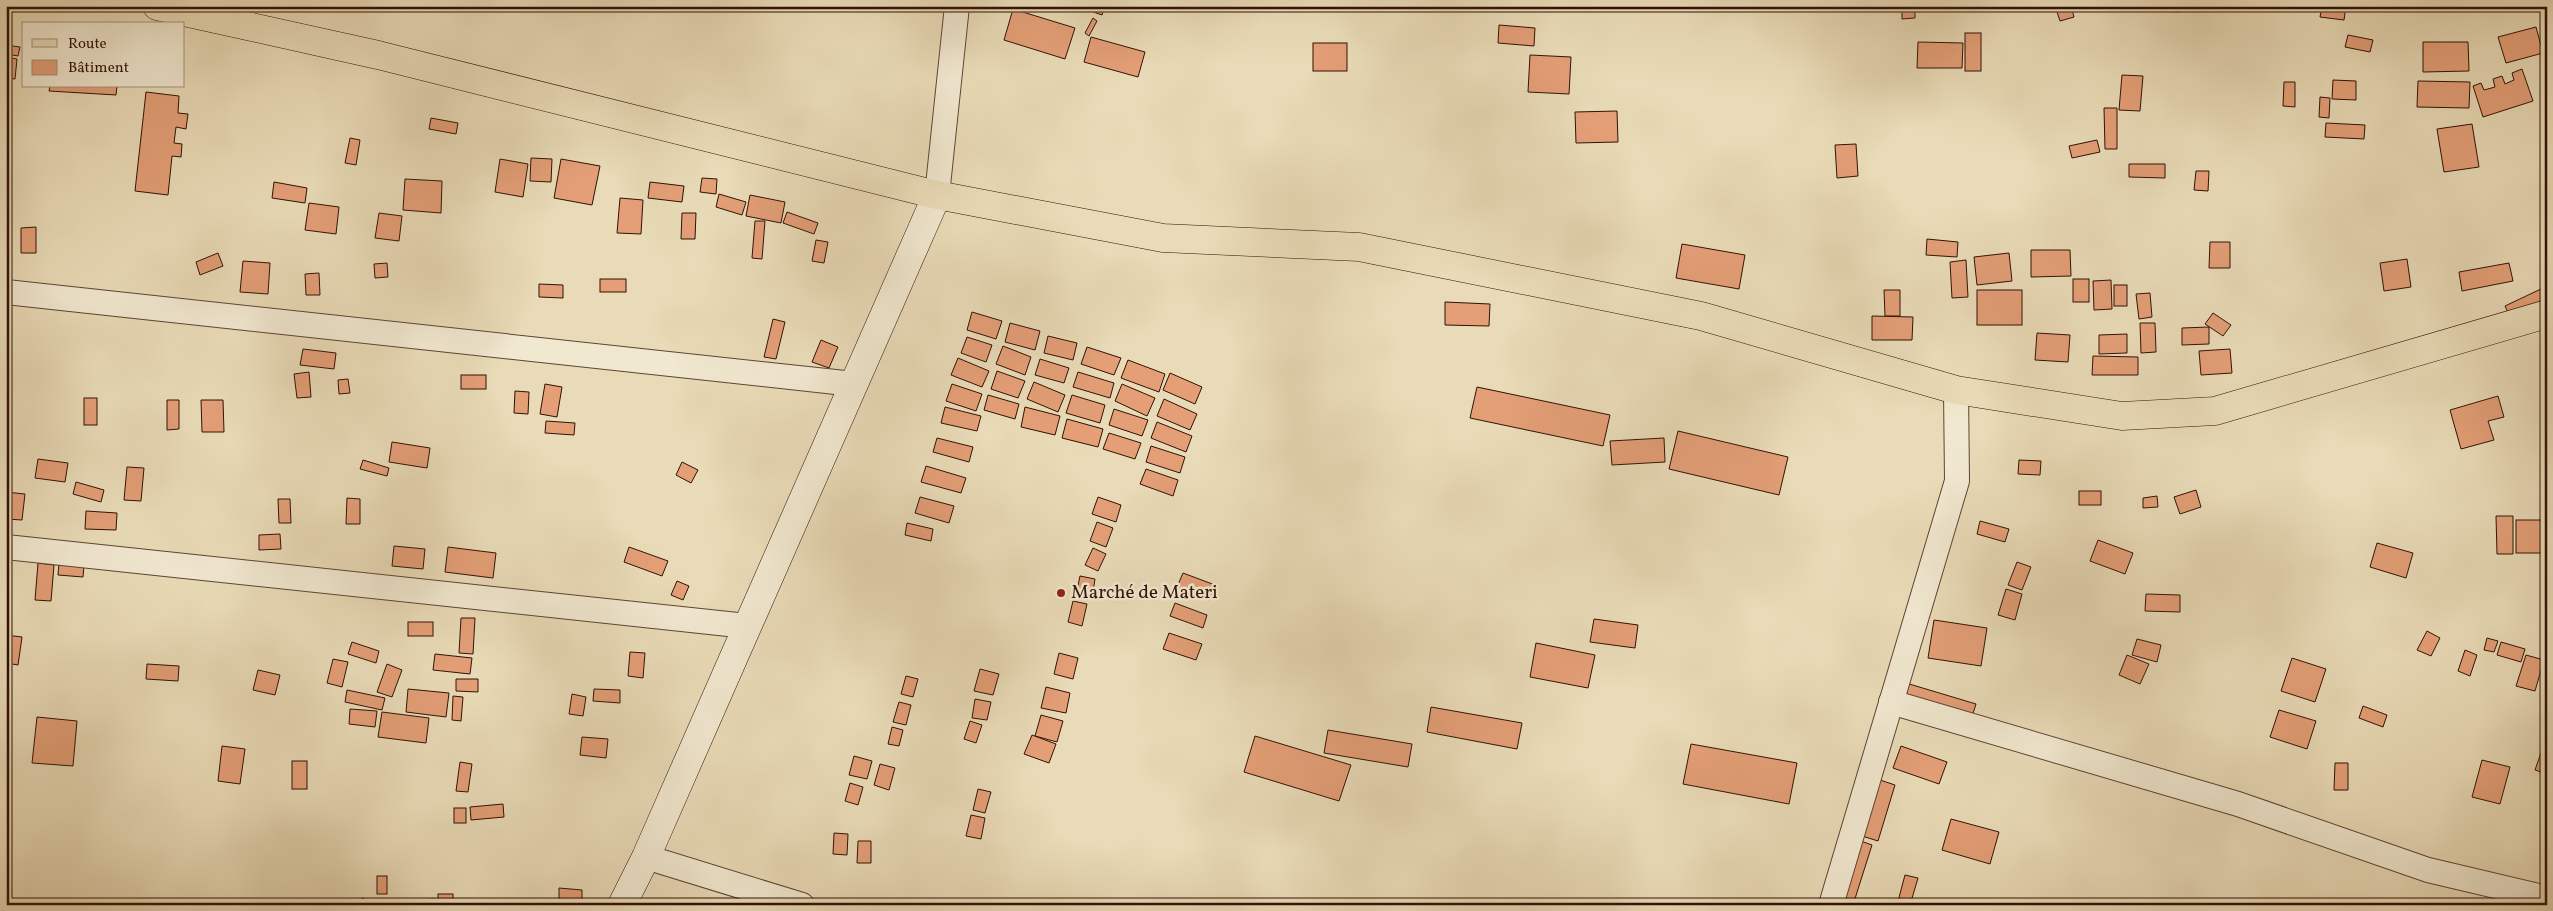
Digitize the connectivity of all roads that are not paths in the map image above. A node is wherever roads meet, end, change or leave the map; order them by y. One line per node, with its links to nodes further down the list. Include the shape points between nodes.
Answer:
1 (157, 6): 3 (main road, via 378,55)
2 (957, 6): 3 (street)
3 (937, 195): 6 (main road); 7 (main road, via 1163,238 1359,247 1701,316)
4 (6, 292): 6 (street)
5 (2547, 314): 7 (main road, via 2215,411 2122,416)
6 (854, 384): 9 (main road)
7 (1956, 390): 10 (street, via 1957,481)
8 (6, 548): 9 (street)
9 (747, 626): 11 (main road)
10 (1891, 702): 12 (street, via 2238,804 2428,870); 15 (street)
11 (646, 857): 13 (main road); 14 (street)
12 (2547, 898)
13 (622, 905)
14 (802, 905)
15 (1831, 905)

